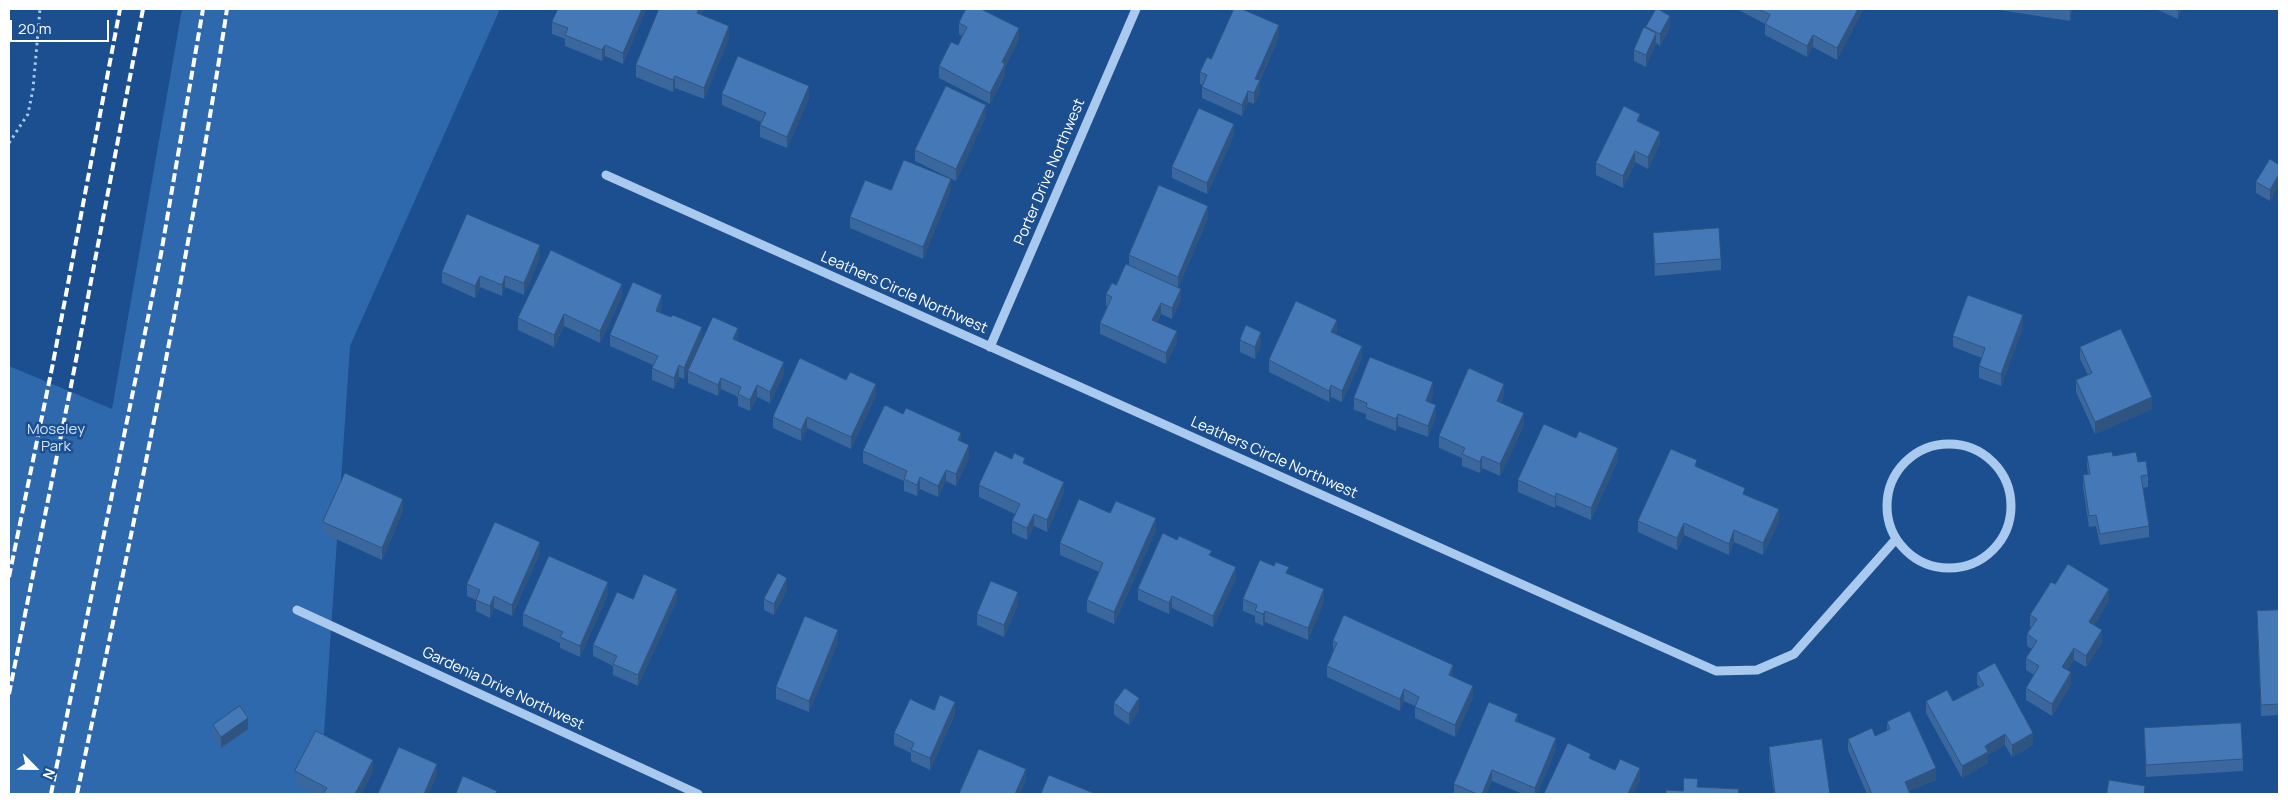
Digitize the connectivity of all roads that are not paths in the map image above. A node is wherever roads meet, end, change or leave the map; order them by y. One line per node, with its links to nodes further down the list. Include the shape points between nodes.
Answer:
1 (1136, 9): 3 (street, Porter Drive Northwest)
2 (606, 175): 3 (street, Leathers Circle Northwest)
3 (990, 347): 4 (street, Leathers Circle Northwest, via 1716,670 1757,670 1794,654)
4 (1896, 539): 4 (street, via 1910,555 1929,566 1949,569 1970,565 1989,554 2003,538 2010,518 2011,496 2005,477 1993,461 1967,446 1937,444 1918,452 1903,464 1892,481 1887,500 1888,521)
5 (297, 610): 6 (street, Gardenia Drive Northwest)
6 (698, 794)

